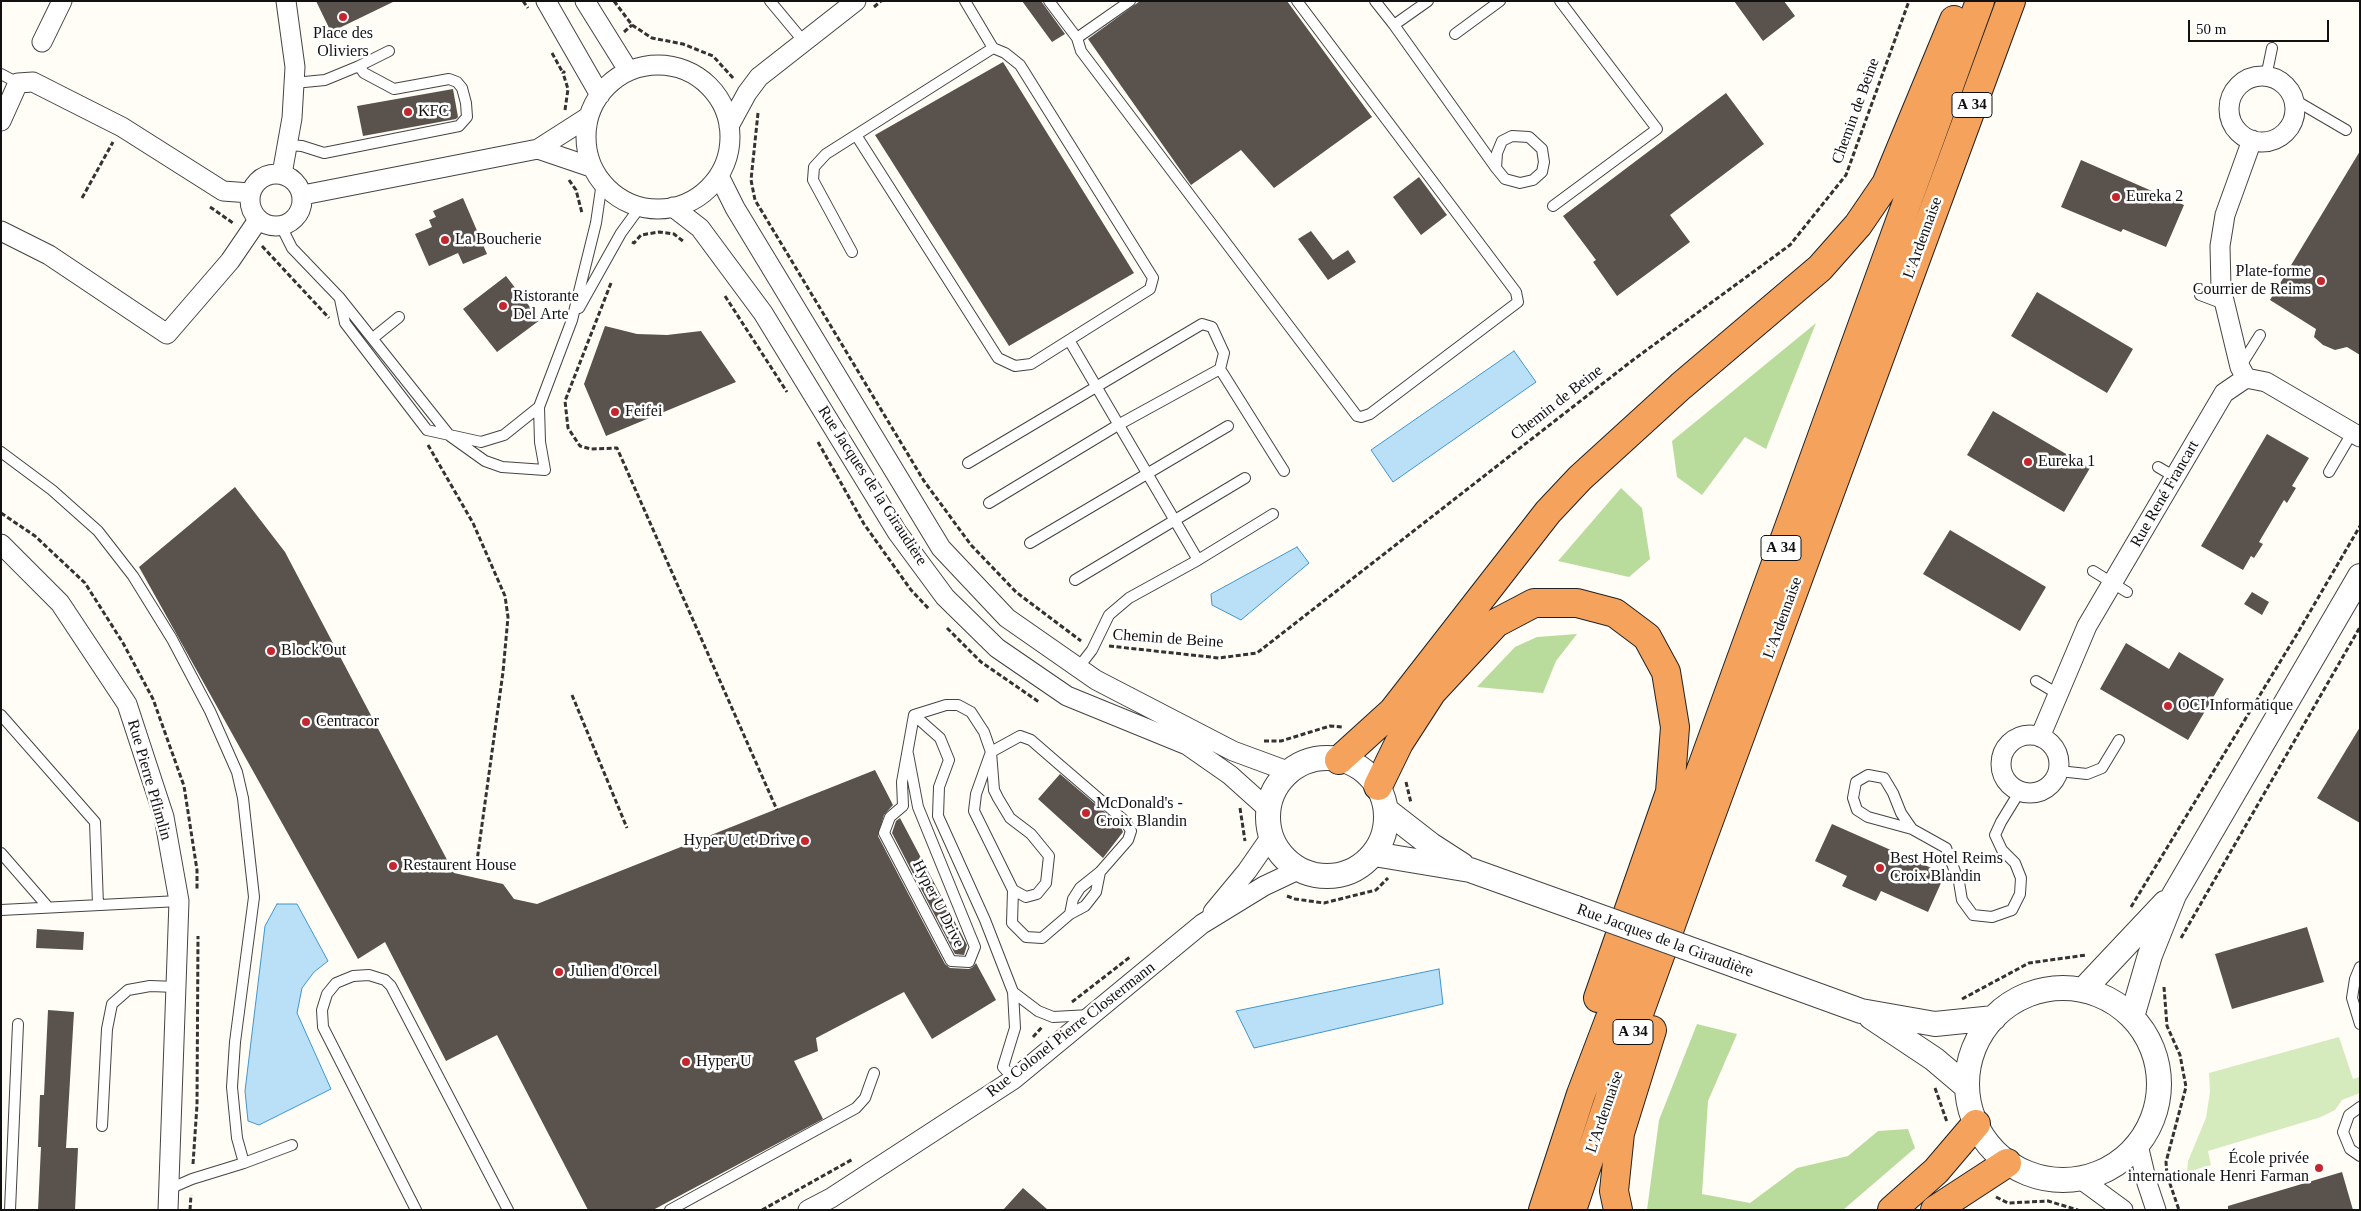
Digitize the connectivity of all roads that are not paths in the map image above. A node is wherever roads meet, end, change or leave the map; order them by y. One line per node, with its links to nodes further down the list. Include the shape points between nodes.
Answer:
1 (62, 1): 21 (street)
2 (286, 1): 31 (street)
3 (546, 1): 32 (street)
4 (585, 1): 27 (street)
5 (770, 1): 22 (lane)
6 (856, 1): 22 (street)
7 (965, 1): 23 (lane)
8 (1049, 1): 20 (lane)
9 (1130, 1): 20 (lane)
10 (1297, 1): 20 (lane, via 1516,292 1518,302 1370,414 1361,417 1357,416 1080,51)
11 (1375, 1): 18 (lane)
12 (1428, 1): 18 (lane)
13 (1500, 1): 19 (lane)
14 (1560, 1): 48 (lane, via 1657,129)
15 (1962, 1): 98 (highway, via 1886,184 1858,225 1820,268 1681,386 1580,478 1548,512 1393,711)
16 (1980, 1): 133 (highway, L'Ardennaise / A 34)
17 (2011, 1): 108 (highway, L'Ardennaise / A 34)
18 (1394, 25): 42 (lane)
19 (1454, 34)
20 (1077, 38)
21 (42, 42)
22 (805, 43): 36 (street, via 759,77)
23 (993, 48): 38 (lane); 62 (lane, via 1020,65 1153,278 1150,289)
24 (2272, 48): 29 (lane)
25 (389, 51): 26 (lane)
26 (359, 66): 31 (lane, via 325,80); 40 (lane, via 364,73 394,89 449,78 462,88 467,117 459,126 324,153)
27 (628, 70): 32 (street, via 606,85); 36 (street, via 658,64 684,69 709,85 726,109)
28 (1, 74): 30 (lane)
29 (2266, 77): 33 (street, via 2283,84); 39 (street, via 2256,77 2237,88 2229,107 2235,128)
30 (18, 83): 35 (street); 46 (street, via 33,82 122,127 222,191)
31 (294, 83): 40 (street)
32 (600, 94): 34 (street)
33 (2293, 100): 37 (lane); 39 (street, via 2295,110 2288,129 2272,140)
34 (588, 117): 41 (street); 44 (street, via 585,136)
35 (1, 121)
36 (729, 126): 45 (street, via 726,168)
37 (2346, 130)
38 (856, 134): 54 (lane, via 826,154 814,167 813,180); 62 (lane, via 998,358 1015,366 1031,364)
39 (2252, 140): 57 (street, via 2225,215 2220,246 2220,288)
40 (287, 145): 43 (street)
41 (538, 149): 44 (street); 47 (street)
42 (1496, 168): 42 (lane, via 1504,179 1520,183 1533,180 1542,172 1542,149 1529,137 1512,136 1502,141)
43 (282, 174): 46 (street, via 272,173 263,177); 47 (street, via 299,185)
44 (597, 174): 49 (street, via 606,188 628,205); 59 (lane, via 596,223)
45 (719, 176): 50 (street, via 686,205); 89 (street, Rue Jacques de la Giraudière, via 735,208 941,548 1007,618)
46 (250, 193): 51 (street, via 252,212)
47 (303, 195): 52 (street, via 298,215)
48 (1553, 206)
49 (640, 207): 50 (street); 59 (lane, via 621,233)
50 (673, 207): 103 (street, Rue Jacques de la Giraudière, via 700,228 763,313 897,532 946,597 997,648 1066,696 1187,746 1230,775)
51 (258, 220): 52 (street); 53 (street, via 230,261 167,334 49,255)
52 (281, 226): 56 (lane, via 292,248)
53 (1, 232)
54 (852, 252)
55 (2200, 295): 57 (lane)
56 (340, 298): 61 (lane); 70 (lane, via 345,323 420,422 427,430)
57 (2224, 304): 64 (street)
58 (399, 317): 61 (lane)
59 (572, 320): 66 (lane)
60 (2260, 334): 64 (lane)
61 (373, 338): 70 (lane)
62 (1069, 340): 65 (lane)
63 (1220, 369): 65 (lane, via 1224,353 1212,327 1202,324); 67 (lane); 74 (lane)
64 (2243, 373): 69 (street, via 2266,382); 77 (street, Rue René Francart, via 2224,393)
65 (1096, 386): 67 (lane); 72 (lane)
66 (539, 408): 70 (lane, via 504,435 481,442); 70 (lane, via 545,470 502,467 485,461)
67 (1118, 425): 76 (lane); 79 (lane)
68 (1228, 426): 76 (lane)
69 (2356, 435): 75 (lane)
70 (450, 436)
71 (1, 452): 140 (lane, via 52,490 98,532 133,576 210,710 237,772 254,897 232,1087 237,1138)
72 (968, 463)
73 (2158, 467): 77 (lane)
74 (1284, 471)
75 (2329, 472)
76 (1147, 474): 81 (lane); 82 (lane)
77 (2175, 477): 88 (street, Rue René Francart)
78 (1245, 478): 81 (lane)
79 (989, 503)
80 (1273, 514): 84 (lane)
81 (1174, 520): 84 (lane); 87 (lane)
82 (1030, 543)
83 (1, 544): 114 (street, Rue Pierre Pflimlin, via 60,603 127,704 164,817)
84 (1198, 560): 89 (lane, via 1128,598 1110,615 1092,650)
85 (2092, 571): 88 (lane)
86 (2360, 576): 113 (street)
87 (1075, 580)
88 (2120, 587): 91 (street, Rue René Francart, via 2087,626)
89 (1078, 668): 99 (street, Rue Jacques de la Giraudière, via 1233,751)
90 (2036, 681): 91 (lane)
91 (2058, 694): 94 (street, Rue René Francart)
92 (1, 715): 115 (lane, via 95,822)
93 (914, 715): 96 (lane, via 946,705 958,705 972,712); 97 (lane); 123 (lane, via 940,738 949,760 939,787 938,816)
94 (2040, 737): 100 (street, via 2048,741 2058,754); 101 (street, via 2032,735 2014,740 2003,754 2001,763 2006,780)
95 (2120, 740): 100 (lane, via 2102,768 2087,774)
96 (991, 752): 111 (lane, via 1020,736 1031,740 1125,821 1131,831 1128,840); 112 (lane, via 976,794 974,811); 112 (lane, via 994,790 998,798 1010,818 1031,834 1049,856 1046,883 1037,894 1026,897)
97 (908, 754): 97 (lane, Hyper U Drive, via 902,782 903,806 890,817 884,833 951,961 969,962 975,947 918,807)
98 (1339, 760): 99 (street, via 1320,758 1298,764); 102 (street, via 1364,770)
99 (1290, 772): 103 (street, via 1280,780 1269,798)
100 (2058, 772): 101 (street, via 2048,788 2030,793)
101 (2020, 791): 104 (lane, via 1995,836 2002,850 2015,863 2021,878 2020,894 2012,910 1992,917 1973,915 1962,900 1946,848)
102 (1382, 798): 107 (street, via 1386,833); 110 (street, via 1431,845); 133 (highway, via 1399,743 1432,692 1496,623 1534,603 1577,603 1615,613 1647,637 1666,672 1675,727 1670,792 1589,1025)
103 (1269, 810): 105 (street, via 1268,824)
104 (1912, 830): 104 (lane, via 1884,778 1868,775 1856,782 1853,798 1857,810 1868,817)
105 (1272, 835): 109 (street, via 1275,847); 119 (street, Rue Colonel Pierre Clostermann, via 1247,871)
106 (1, 853): 116 (lane)
107 (1374, 854): 109 (street, via 1357,869 1334,876 1310,874); 110 (street)
108 (1696, 856): 151 (highway, L'Ardennaise / A 34); 152 (highway, via 1689,922 1620,1133 1614,1191)
109 (1300, 869): 119 (street, Rue Colonel Pierre Clostermann, via 1264,886)
110 (1470, 870): 124 (street, Rue Jacques de la Giraudière, bridge)
111 (1100, 872): 118 (lane, via 1080,888 1073,899); 118 (lane, via 1096,892 1085,906)
112 (1013, 890): 118 (lane, via 1012,923 1026,937 1042,938)
113 (2174, 895): 122 (street); 126 (street, via 2150,955)
114 (179, 901): 115 (lane); 121 (street, Rue Pierre Pflimlin)
115 (98, 905): 116 (lane)
116 (48, 907): 117 (lane)
117 (2, 910)
118 (1070, 914)
119 (1202, 924): 125 (street, Rue Colonel Pierre Clostermann)
120 (2360, 968): 129 (lane, via 2352,998)
121 (176, 988): 136 (lane, via 150,986 128,990 112,1004 107,1029); 143 (street, Rue Pierre Pflimlin)
122 (2084, 989): 126 (street, via 2121,1005); 127 (street, via 2046,990 2011,1002)
123 (1013, 992): 125 (lane, via 1038,1011 1053,1017); 131 (lane, via 1015,1028 1004,1067)
124 (1861, 1011): 127 (street, via 1935,1024); 132 (street, via 1899,1034)
125 (1094, 1015): 131 (street, Rue Colonel Pierre Clostermann)
126 (2132, 1017): 138 (street, via 2146,1032 2158,1068 2159,1105)
127 (1994, 1018): 132 (street, via 1983,1029 1968,1063)
128 (18, 1024): 144 (lane)
129 (2360, 1024)
130 (874, 1072): 148 (lane, via 865,1098 856,1108)
131 (1014, 1079): 149 (street, Rue Colonel Pierre Clostermann)
132 (1967, 1087): 135 (street, via 1967,1102)
133 (1581, 1094): 150 (highway, L'Ardennaise / A 34)
134 (2360, 1107): 139 (lane, via 2349,1115 2343,1132 2350,1149)
135 (1976, 1124): 141 (street, via 1981,1137); 153 (highway, via 1936,1171)
136 (102, 1126)
137 (292, 1145): 140 (lane)
138 (2138, 1145): 142 (street, via 2116,1166); 156 (street)
139 (2360, 1156)
140 (244, 1163): 143 (lane)
141 (2007, 1163): 142 (street, via 2042,1180); 154 (highway)
142 (2082, 1180): 155 (street)
143 (169, 1189): 145 (street, Rue Pierre Pflimlin)
144 (10, 1210)
145 (168, 1210)
146 (416, 1210): 147 (lane, via 323,1028 322,1010 327,994 336,983 353,976 369,975 385,980 391,986)
147 (508, 1210)
148 (670, 1210)
149 (808, 1210)
150 (1543, 1210)
151 (1572, 1210)
152 (1618, 1210)
153 (1892, 1210)
154 (1935, 1210)
155 (2124, 1210)
156 (2156, 1210)

